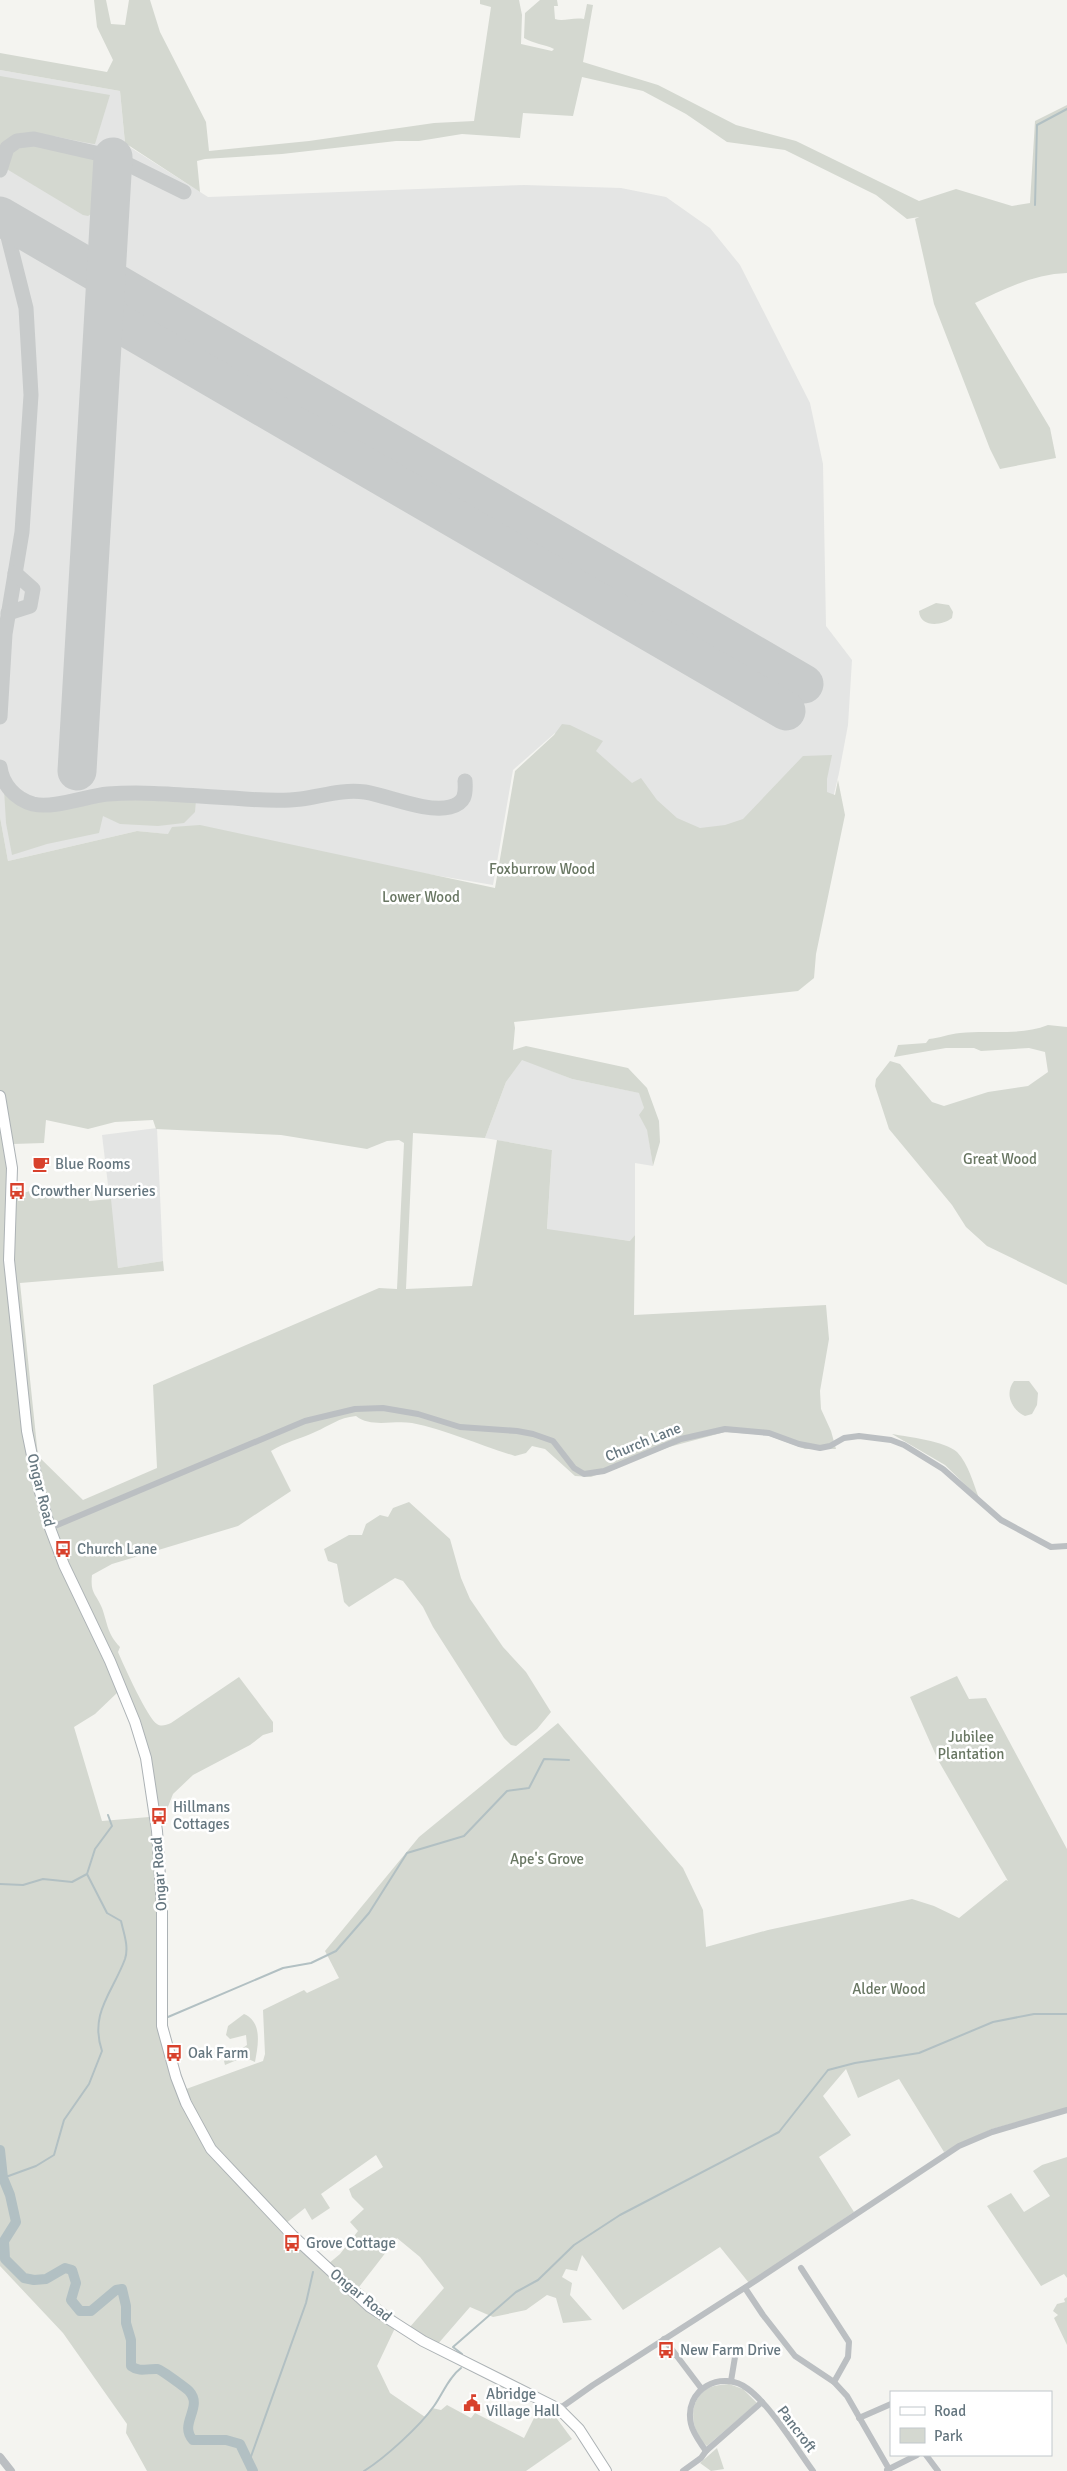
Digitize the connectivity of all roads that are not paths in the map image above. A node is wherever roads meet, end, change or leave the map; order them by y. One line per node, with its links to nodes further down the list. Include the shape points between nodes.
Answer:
1 (0, 1096): 2 (main road, Ongar Road, via 12,1168 9,1260 20,1377 34,1467)
2 (50, 1528): 3 (street, Church Lane, via 305,1421 355,1409 383,1408 418,1414 460,1427 540,1436 553,1441 574,1468 584,1474 604,1471 681,1439 725,1429 769,1433 820,1448 859,1436 891,1440 943,1469 1001,1520 1051,1547); 14 (main road, Ongar Road, via 110,1661 146,1758 157,1831 162,1908 162,2026 176,2077 210,2149 277,2219 370,2307 422,2341)
3 (1067, 1546)
4 (1067, 2110): 6 (street, via 992,2132 959,2146)
5 (801, 2268): 10 (street, via 849,2342 848,2357)
6 (745, 2288): 7 (street); 10 (street, via 795,2356)
7 (664, 2339): 11 (street); 14 (street)
8 (740, 2350): 9 (street)
9 (731, 2381): 11 (street, via 713,2382); 12 (street, Pancroft, via 747,2388)
10 (834, 2382): 15 (street)
11 (701, 2388): 16 (street, via 690,2414 694,2431)
12 (762, 2402): 16 (street, Pancroft); 24 (street, Pancroft)
13 (890, 2404): 15 (street)
14 (559, 2409): 22 (main road, Ongar Road, via 579,2430)
15 (860, 2418): 20 (street)
16 (706, 2451): 23 (street, Pancroft)
17 (915, 2456): 20 (street)
18 (927, 2456): 25 (street)
19 (0, 2457): 21 (street)
20 (888, 2470)
21 (11, 2471)
22 (606, 2471)
23 (683, 2471)
24 (813, 2471)
25 (938, 2471)

